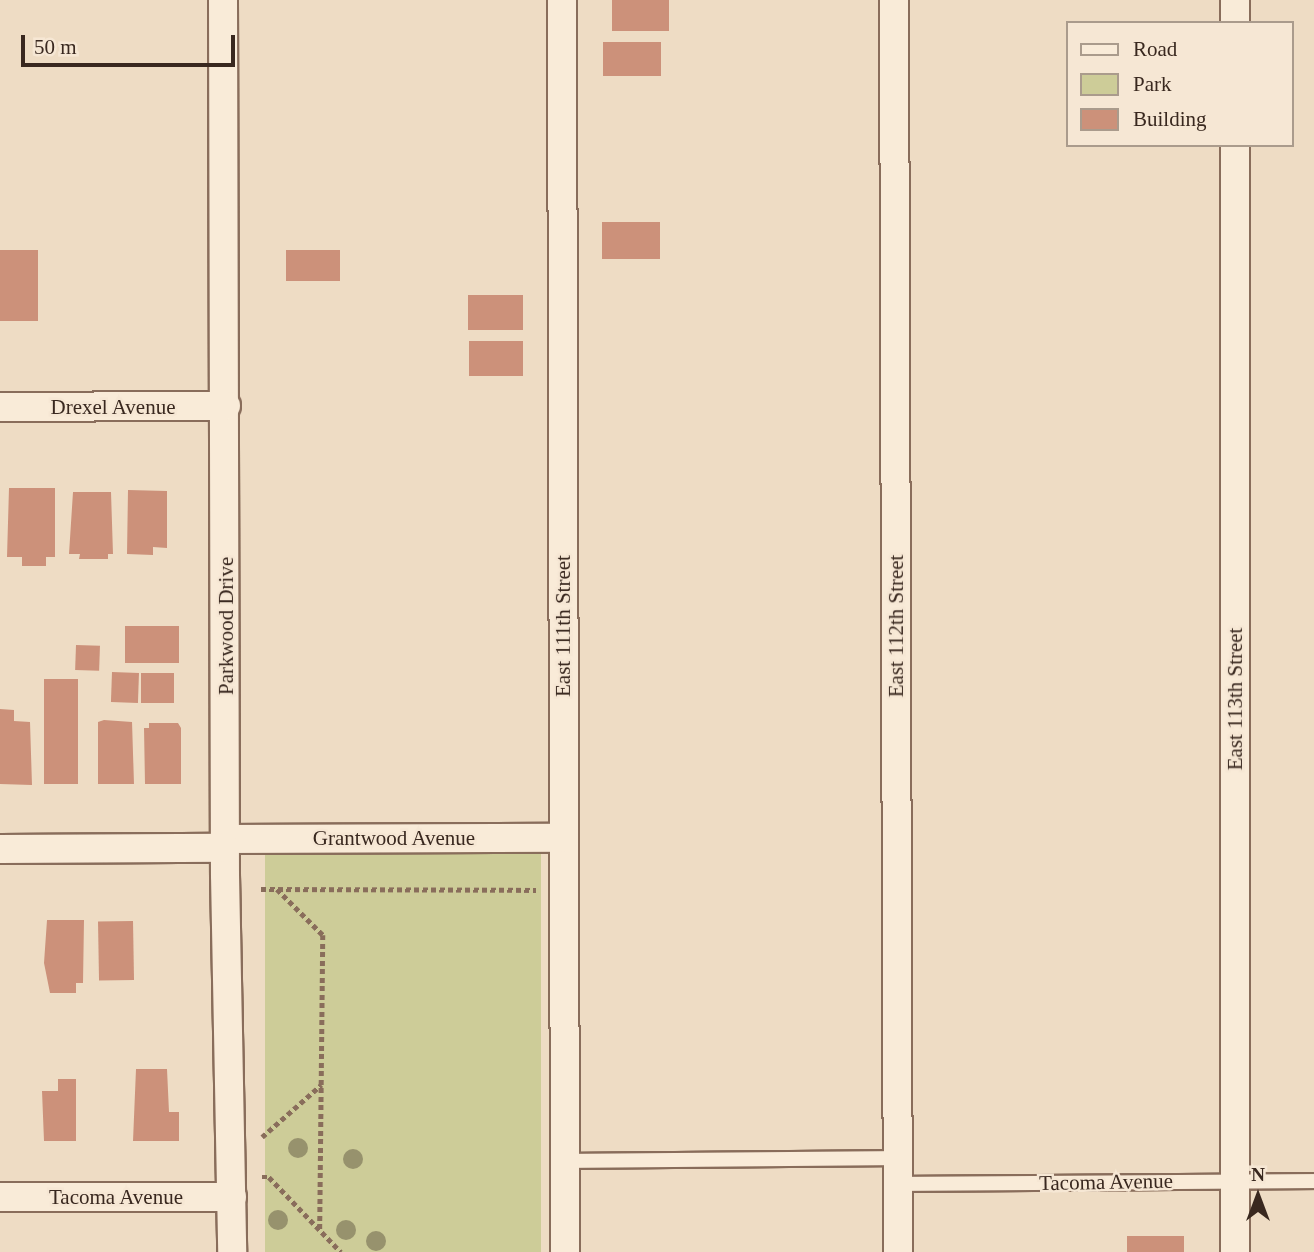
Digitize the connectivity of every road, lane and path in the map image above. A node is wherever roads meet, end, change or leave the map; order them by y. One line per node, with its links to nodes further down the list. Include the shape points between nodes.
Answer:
1 (223, 0): 7 (street, Parkwood Drive)
2 (562, 0): 9 (street, East 111th Street)
3 (894, 0): 18 (street, East 112th Street)
4 (1235, 0): 5 (street)
5 (1235, 21)
6 (1235, 147): 20 (street, East 113th Street)
7 (226, 406): 8 (street, Drexel Avenue); 10 (street, Parkwood Drive)
8 (0, 407)
9 (564, 838): 10 (street, Grantwood Avenue); 17 (street, East 111th Street)
10 (225, 844): 11 (street, Grantwood Avenue); 23 (street, Parkwood Drive)
11 (0, 849)
12 (261, 889): 13 (path)
13 (277, 889): 14 (path); 15 (path, via 323,935)
14 (547, 890)
15 (322, 1084): 16 (path); 24 (path)
16 (262, 1137)
17 (566, 1161): 18 (lane, Tacoma Avenue); 27 (street, East 111th Street)
18 (898, 1171): 20 (lane, Tacoma Avenue); 28 (street, East 112th Street)
19 (262, 1177): 24 (path, via 269,1177)
20 (1235, 1181): 21 (lane, Tacoma Avenue); 29 (street, East 113th Street)
21 (1314, 1181)
22 (0, 1197): 23 (street, Tacoma Avenue)
23 (232, 1197): 25 (street, Parkwood Drive)
24 (320, 1230): 26 (path)
25 (232, 1252)
26 (341, 1252)
27 (565, 1252)
28 (898, 1252)
29 (1235, 1252)

